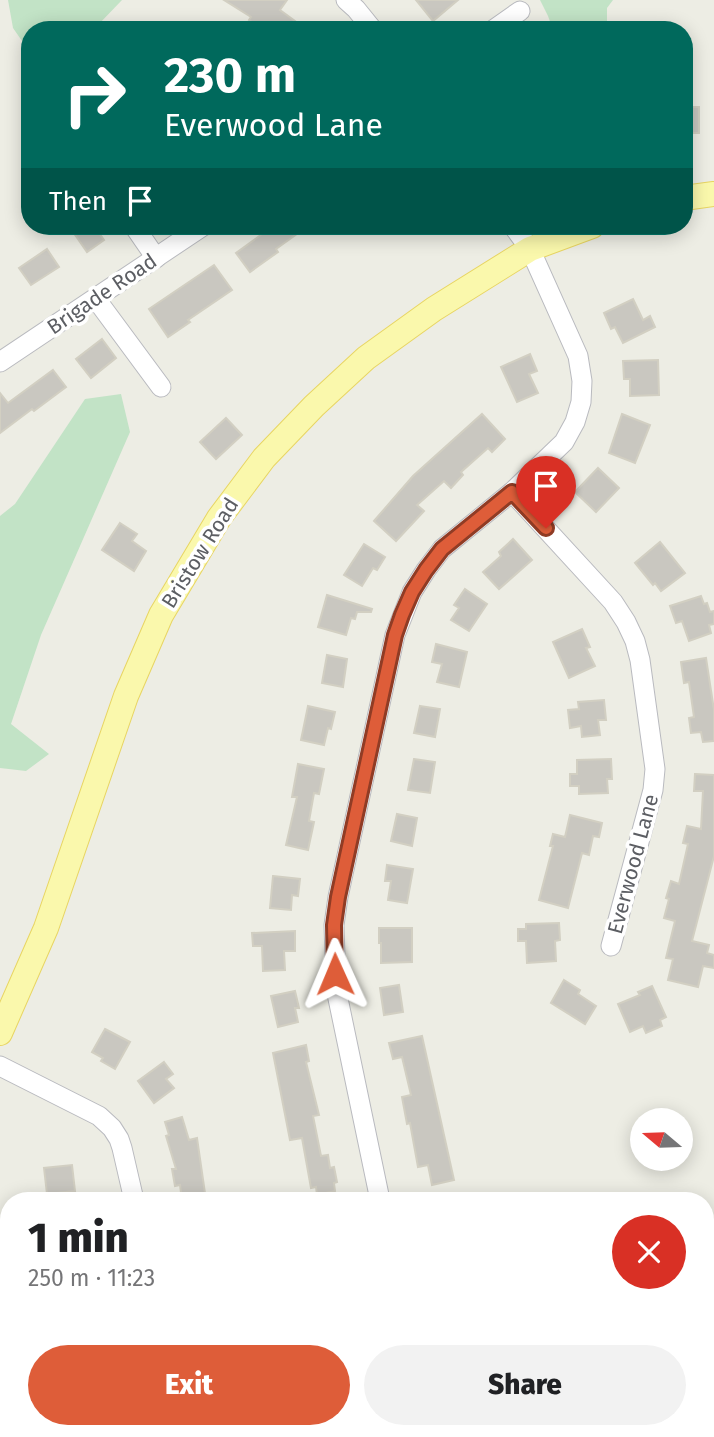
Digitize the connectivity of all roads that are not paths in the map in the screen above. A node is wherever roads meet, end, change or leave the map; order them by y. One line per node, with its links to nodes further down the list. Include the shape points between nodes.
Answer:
1 (346, 0): 3 (street)
2 (520, 10): 4 (street)
3 (366, 21)
4 (505, 21)
5 (714, 194): 6 (main road)
6 (693, 197)
7 (141, 235): 12 (street)
8 (190, 235): 12 (street, Brigade Road)
9 (520, 235): 11 (street)
10 (568, 235): 11 (main road, Bristow Road)
11 (530, 249): 16 (street, via 578,356 581,402 564,442); 18 (main road, Bristow Road, via 366,358 264,458 219,517 161,615 126,696 46,928)
12 (156, 258): 13 (street, Brigade Road)
13 (96, 299): 14 (street, Brigade Road); 15 (street)
14 (0, 362)
15 (160, 387)
16 (512, 492): 17 (street, Everwood Lane, via 613,602 635,640 640,660 653,790); 21 (street, via 442,549 402,615 338,897 336,989)
17 (611, 946)
18 (0, 1033)
19 (0, 1066): 20 (street, via 99,1116 112,1128 122,1148)
20 (132, 1192)
21 (378, 1192)

